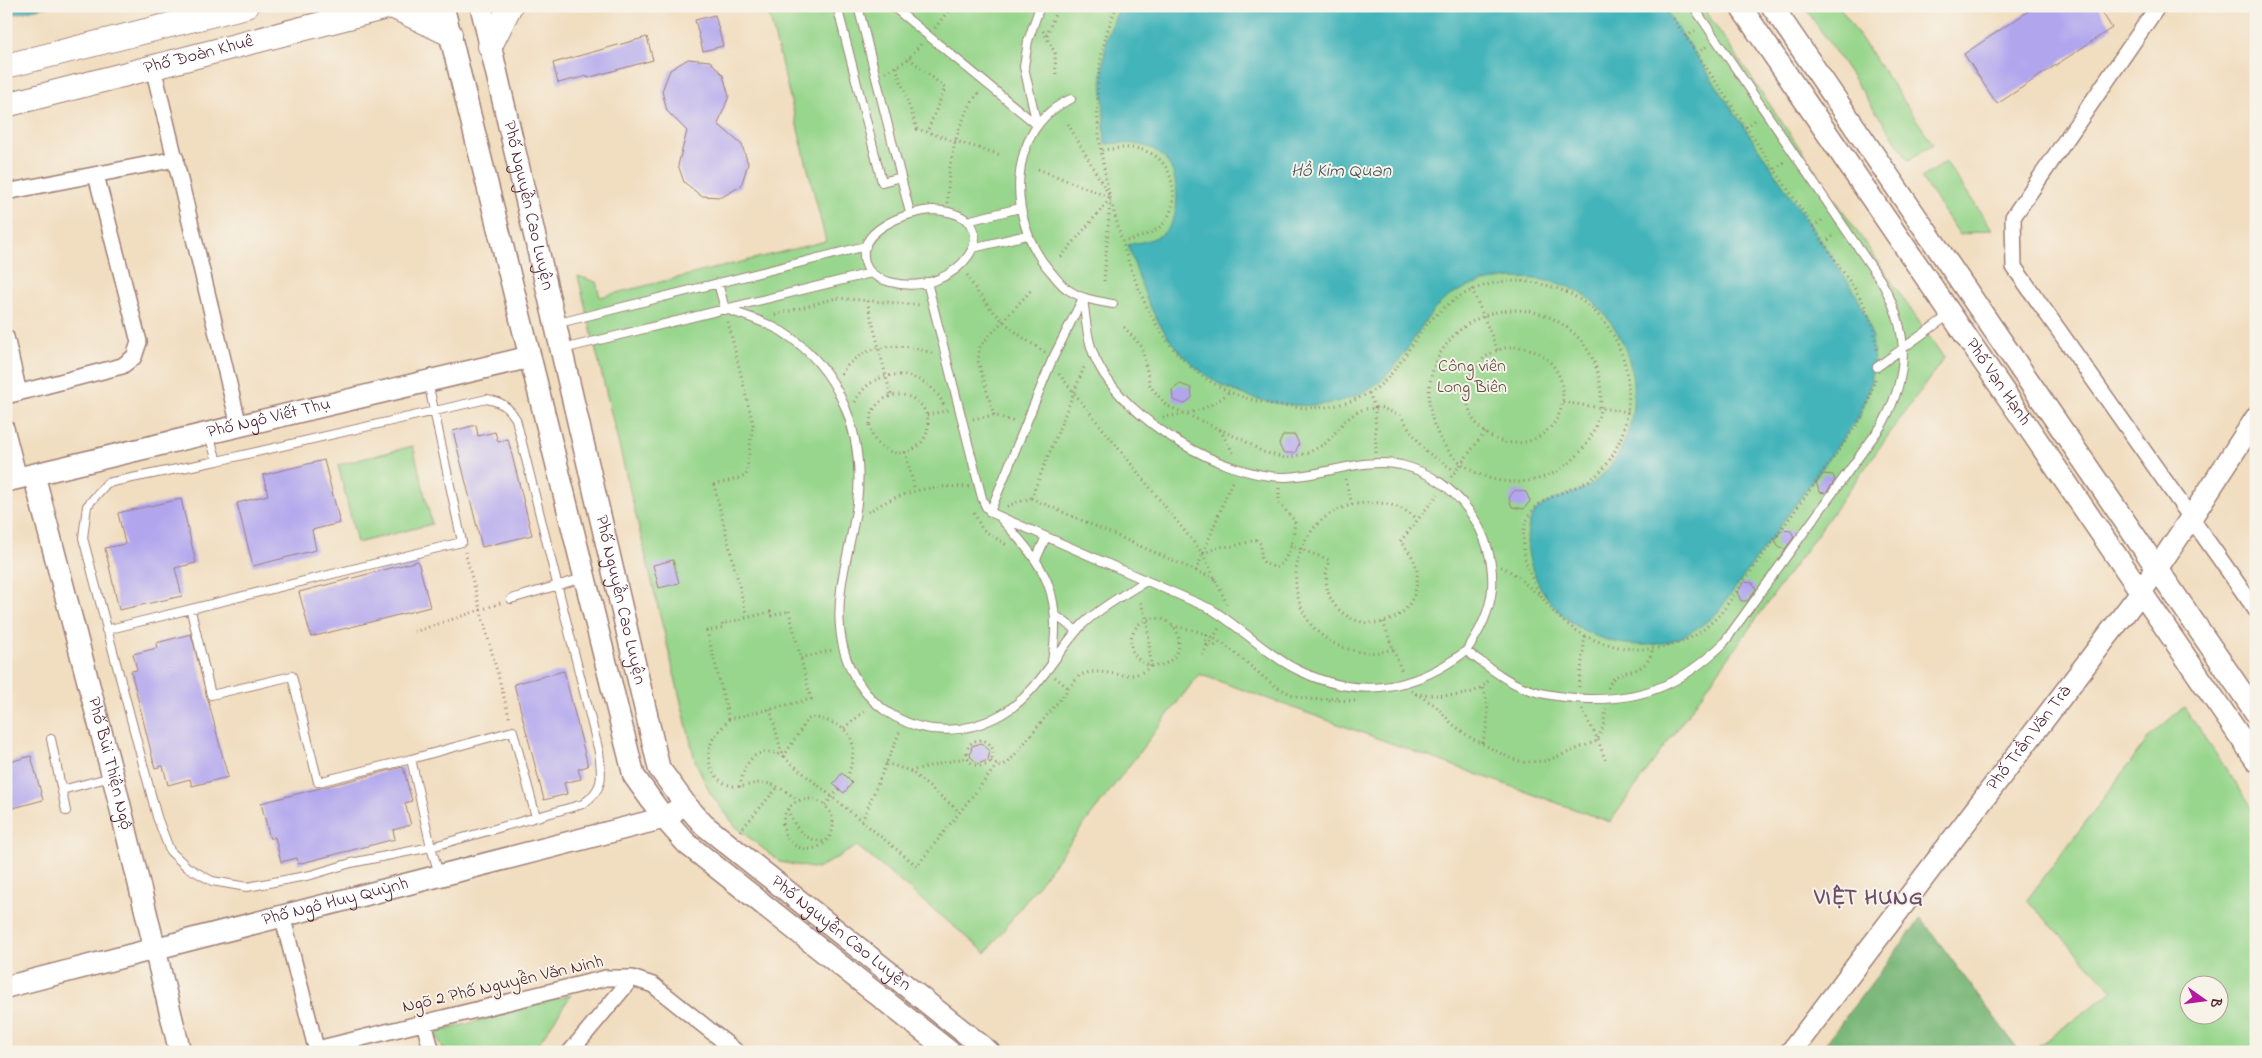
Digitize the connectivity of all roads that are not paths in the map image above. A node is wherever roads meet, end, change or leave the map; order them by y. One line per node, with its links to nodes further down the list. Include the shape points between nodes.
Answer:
1 (246, 6): 16 (main road, Phố Đoàn Khuê)
2 (391, 6): 14 (main road); 17 (main road, Phố Đoàn Khuê)
3 (443, 6): 14 (street, Phố Nguyễn Cao Luyện)
4 (481, 6): 15 (street, Phố Nguyễn Cao Luyện)
5 (510, 6): 15 (main road)
6 (837, 6): 23 (lane, via 882,182)
7 (858, 6): 23 (lane)
8 (892, 6): 20 (lane)
9 (1040, 6): 20 (lane, via 1024,67)
10 (1693, 6): 40 (lane, via 1881,281 1896,311)
11 (1740, 6): 37 (street, Phố Vạn Hạnh)
12 (1772, 6): 58 (street, Phố Vạn Hạnh)
13 (2158, 6): 55 (street, via 2013,218 2014,267)
14 (450, 34): 42 (street, Phố Nguyễn Cao Luyện)
15 (490, 46): 38 (street, Phố Nguyễn Cao Luyện)
16 (6, 66)
17 (153, 67): 19 (main road, Phố Đoàn Khuê); 21 (street)
18 (1071, 99): 20 (lane, via 1057,105)
19 (6, 105)
20 (1037, 125): 25 (lane, via 1022,163)
21 (176, 159): 22 (street); 48 (street)
22 (96, 175): 24 (street); 45 (street, via 139,342 134,357 122,366)
23 (901, 177): 26 (lane)
24 (6, 192)
25 (1020, 208): 27 (lane); 28 (lane)
26 (910, 213): 27 (lane, via 948,211); 29 (lane, via 890,221)
27 (967, 221): 30 (lane, via 975,237)
28 (1027, 235): 30 (lane); 34 (lane, via 1040,261 1065,288)
29 (866, 246): 31 (lane, via 863,257); 33 (lane)
30 (973, 248): 32 (lane, via 962,264)
31 (871, 272): 32 (lane, via 897,283); 36 (lane)
32 (927, 282): 53 (lane, via 979,488)
33 (718, 283): 36 (lane); 38 (lane)
34 (1083, 298): 35 (lane); 53 (lane, via 1052,360); 69 (lane, via 1092,350 1114,389 1147,419 1200,454 1259,475 1314,474 1376,463 1402,466 1420,471 1444,486 1468,508 1482,531 1490,557 1492,589 1479,633)
35 (1113, 304)
36 (725, 309): 41 (lane); 70 (lane, via 766,323 797,343 821,367 839,393 851,420 858,449 859,477 840,598 840,628 846,662 856,684 892,716 913,725 962,729 1004,714 1023,699)
37 (1951, 314): 40 (lane); 62 (street, Phố Vạn Hạnh)
38 (555, 324): 41 (street, Phố Nguyễn Cao Luyện)
39 (6, 337): 45 (street)
40 (1903, 348): 43 (lane); 69 (lane, via 1897,392 1882,425 1723,644 1687,674 1634,697 1576,699 1524,688)
41 (561, 350): 77 (street, Phố Nguyễn Cao Luyện, via 659,768)
42 (530, 357): 44 (street, Phố Ngô Viết Thụ); 59 (street, Phố Nguyễn Cao Luyện)
43 (1877, 367)
44 (428, 381): 46 (lane); 48 (street, Phố Ngô Viết Thụ)
45 (13, 395)
46 (433, 412): 51 (lane); 61 (lane, via 487,399 509,408 516,418); 65 (lane, via 462,542)
47 (2256, 418): 55 (street, Phố Trần Văn Trà)
48 (238, 426): 50 (street, Phố Ngô Viết Thụ)
49 (6, 428): 52 (street)
50 (208, 434): 51 (lane); 52 (street, Phố Ngô Viết Thụ)
51 (217, 461): 67 (lane, via 107,483 87,506 83,538)
52 (20, 478): 75 (street, Phố Bùi Thiện Ngộ)
53 (990, 512): 54 (lane)
54 (999, 517): 56 (lane); 57 (lane)
55 (2191, 518): 58 (street, Phố Trần Văn Trà); 64 (street)
56 (1046, 537): 57 (lane); 60 (lane)
57 (1036, 559): 66 (lane, via 1050,586)
58 (2157, 568): 62 (street, Phố Trần Văn Trà); 71 (street, Phố Vạn Hạnh)
59 (585, 578): 61 (lane); 80 (street, Phố Nguyễn Cao Luyện, via 634,776)
60 (1146, 580): 68 (lane, via 1089,619); 69 (lane, via 1211,609 1292,667 1360,688 1416,681 1444,668)
61 (556, 586): 63 (lane); 79 (lane, via 598,752 601,784 594,796 583,804)
62 (2140, 592): 74 (street, Phố Vạn Hạnh); 95 (street, Phố Trần Văn Trà)
63 (511, 599)
64 (2256, 610)
65 (191, 611): 67 (lane); 73 (lane, via 211,695 292,676 318,782)
66 (1055, 615): 68 (lane); 70 (lane)
67 (106, 630): 81 (lane, via 157,817 170,851 188,867 212,881 247,887)
68 (1077, 631): 70 (lane)
69 (1466, 651)
70 (1052, 663)
71 (2256, 713)
72 (51, 738): 76 (lane)
73 (411, 759): 79 (lane, via 513,730); 81 (lane)
74 (2256, 760)
75 (113, 777): 76 (lane); 84 (street, Phố Bùi Thiện Ngộ)
76 (62, 790): 78 (lane)
77 (686, 806): 80 (street, Phố Ngô Huy Quỳnh); 94 (street, Phố Nguyễn Cao Luyện, via 728,845)
78 (66, 811)
79 (536, 817): 81 (lane)
80 (664, 818): 82 (street, Phố Ngô Huy Quỳnh); 88 (street, Phố Nguyễn Cao Luyện, via 687,844)
81 (431, 847): 82 (lane)
82 (439, 875): 83 (street, Phố Ngô Huy Quỳnh)
83 (282, 915): 84 (street, Phố Ngô Huy Quỳnh); 89 (street)
84 (153, 950): 86 (street, Phố Ngô Huy Quỳnh); 90 (street, Phố Bùi Thiện Ngộ)
85 (632, 978): 87 (street, Ngõ 2 Phố Nguyễn Văn Ninh, via 606,978); 92 (street); 93 (street, Ngõ 2 Phố Nguyễn Văn Ninh, via 653,985)
86 (6, 987)
87 (424, 1022): 89 (street, Ngõ 2 Phố Nguyễn Văn Ninh); 91 (street)
88 (940, 1049)
89 (317, 1050)
90 (180, 1052)
91 (432, 1052)
92 (570, 1052)
93 (737, 1052)
94 (989, 1052)
95 (1791, 1052)

